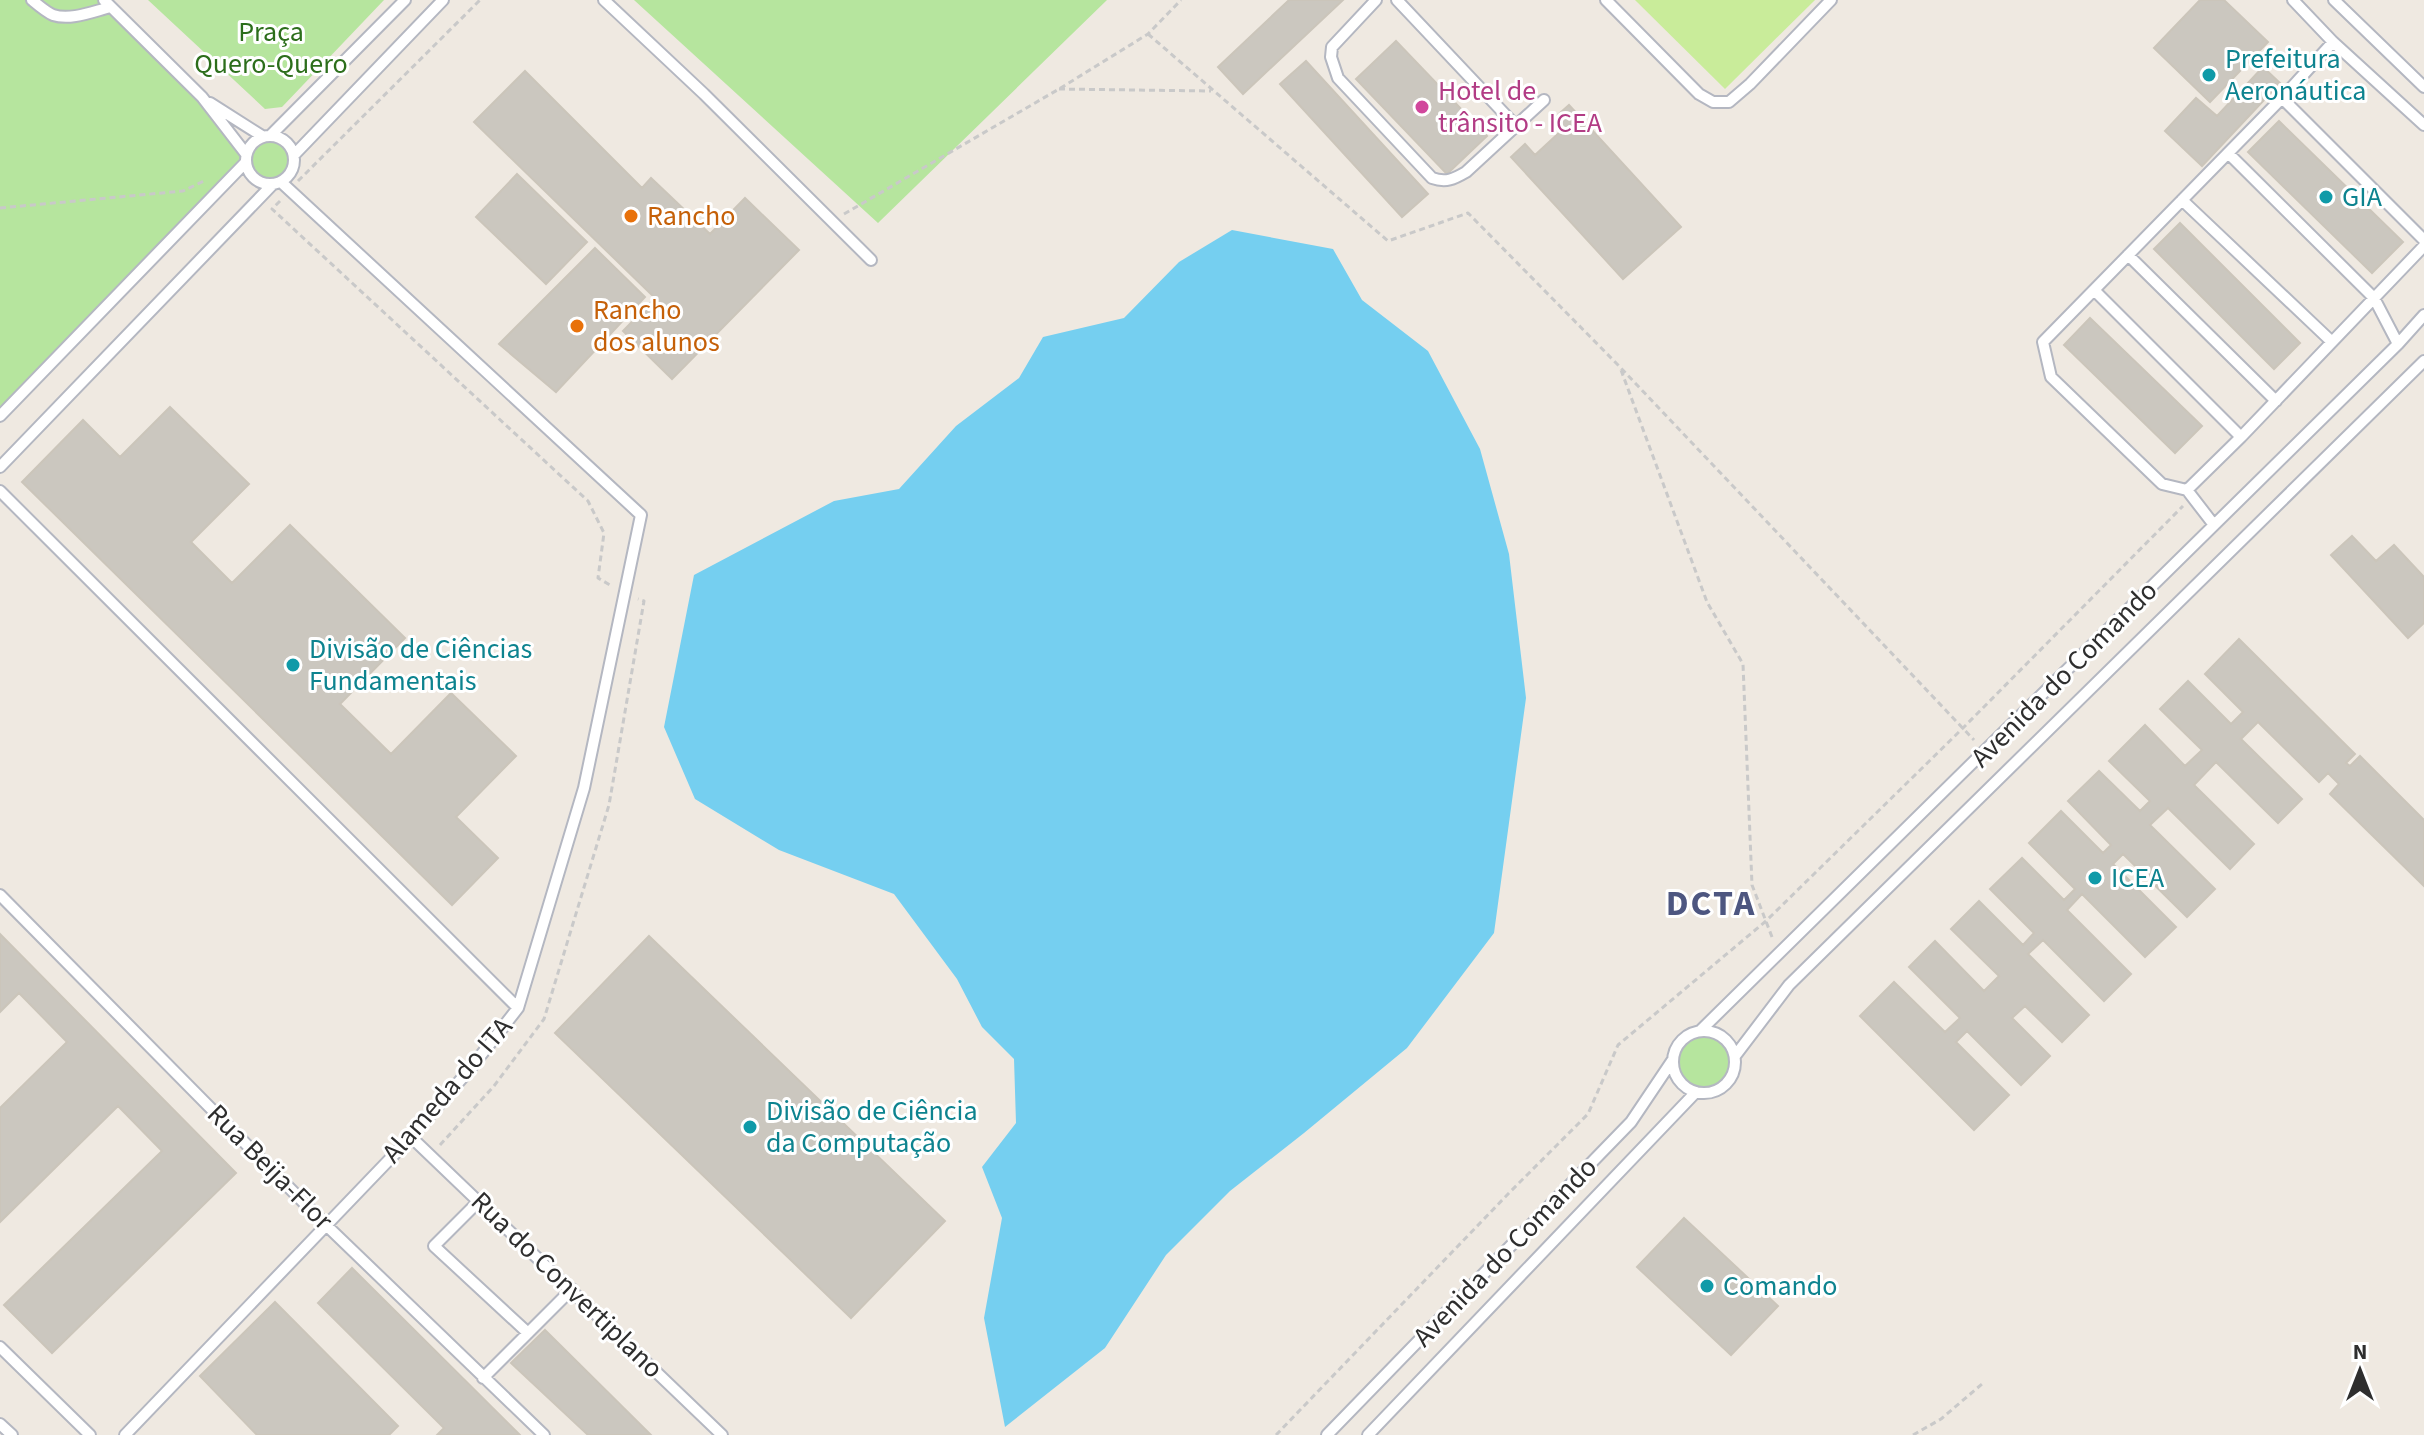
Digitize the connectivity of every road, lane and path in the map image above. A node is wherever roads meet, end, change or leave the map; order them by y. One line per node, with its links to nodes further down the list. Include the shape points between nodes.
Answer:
1 (32, 0): 13 (lane, via 51,15 62,16)
2 (405, 0): 24 (lane)
3 (443, 0): 26 (lane)
4 (480, 0): 29 (path)
5 (604, 0): 32 (lane)
6 (1181, 0): 14 (path)
7 (1376, 0): 22 (lane, via 1332,47 1334,66 1338,78 1423,171 1442,182 1452,180)
8 (1397, 0): 22 (lane)
9 (1606, 0): 10 (lane, via 1699,94 1713,102 1729,102)
10 (1831, 0)
11 (2293, 0): 15 (lane)
12 (2334, 0): 16 (lane)
13 (108, 3): 19 (lane)
14 (1148, 34): 17 (path); 18 (path)
15 (2333, 42): 20 (lane); 23 (lane)
16 (2424, 87)
17 (1059, 89): 18 (path); 32 (path)
18 (1214, 91): 43 (path, via 1388,241 1468,213)
19 (202, 97): 24 (lane); 27 (lane)
20 (2282, 98): 25 (lane); 33 (lane)
21 (1544, 100): 22 (lane)
22 (1515, 125)
23 (2424, 125)
24 (267, 136): 26 (lane, via 287,142); 27 (lane, via 249,146)
25 (2228, 153): 30 (lane); 38 (lane)
26 (294, 155): 29 (lane, via 292,171)
27 (246, 158): 29 (lane, via 251,176); 45 (lane)
28 (208, 179): 31 (path, via 183,191)
29 (281, 185): 47 (lane); 51 (lane, Alameda do ITA, via 641,515); 51 (path, via 272,209 588,501 604,533 598,578)
30 (2182, 200): 35 (lane); 40 (lane)
31 (0, 208)
32 (830, 222): 36 (lane)
33 (2424, 240)
34 (2424, 246): 38 (lane)
35 (2128, 255): 37 (lane); 44 (lane)
36 (871, 260)
37 (2094, 290): 46 (lane); 49 (lane, via 2043,342 2051,377 2162,484)
38 (2374, 298): 40 (lane); 41 (lane)
39 (2424, 315): 41 (lane, Avenida do Comando)
40 (2332, 342): 44 (lane)
41 (2398, 344): 50 (lane, Avenida do Comando)
42 (2424, 361): 59 (lane, Avenida do Comando, via 1789,985)
43 (1619, 366): 52 (path); 55 (path, via 1707,602 1743,664 1752,885)
44 (2276, 401): 46 (lane)
45 (0, 416)
46 (2241, 437): 49 (lane)
47 (0, 467)
48 (0, 491): 57 (lane)
49 (2190, 494): 50 (lane); 52 (path)
50 (2214, 525): 53 (lane, Avenida do Comando)
51 (626, 594): 57 (lane, Alameda do ITA, via 584,788); 63 (path, via 644,601 609,805 544,1019 494,1086)
52 (1963, 728): 53 (path); 55 (path)
53 (1985, 751): 56 (lane, Avenida do Comando)
54 (0, 895): 65 (lane, Rua Beija-Flor)
55 (1766, 921): 56 (path); 77 (path, via 1618,1045 1588,1114)
56 (1779, 955): 58 (lane, Avenida do Comando)
57 (518, 1008): 62 (lane, Alameda do ITA)
58 (1701, 1030): 59 (lane, via 1719,1034); 60 (lane, via 1684,1037)
59 (1735, 1056): 61 (lane, via 1733,1074 1722,1087)
60 (1672, 1061): 61 (lane, via 1678,1081); 78 (lane, Avenida do Comando, via 1631,1122)
61 (1696, 1092): 79 (lane, Avenida do Comando)
62 (411, 1137): 63 (lane, Rua do Convertiplano); 65 (lane, Alameda do ITA)
63 (430, 1155): 64 (lane, Rua do Convertiplano)
64 (479, 1201): 66 (lane, Rua do Convertiplano); 67 (lane, via 434,1246)
65 (326, 1225): 69 (lane, Rua Beija-Flor); 74 (lane, Alameda do ITA)
66 (572, 1289): 67 (lane); 76 (lane, Rua do Convertiplano)
67 (528, 1333): 69 (lane)
68 (0, 1347): 73 (lane)
69 (483, 1378): 75 (lane, Rua Beija-Flor)
70 (1982, 1384): 80 (path)
71 (0, 1424): 72 (lane)
72 (12, 1435)
73 (90, 1435)
74 (125, 1435)
75 (544, 1435)
76 (722, 1435)
77 (1276, 1435)
78 (1327, 1435)
79 (1368, 1435)
80 (1913, 1435)

